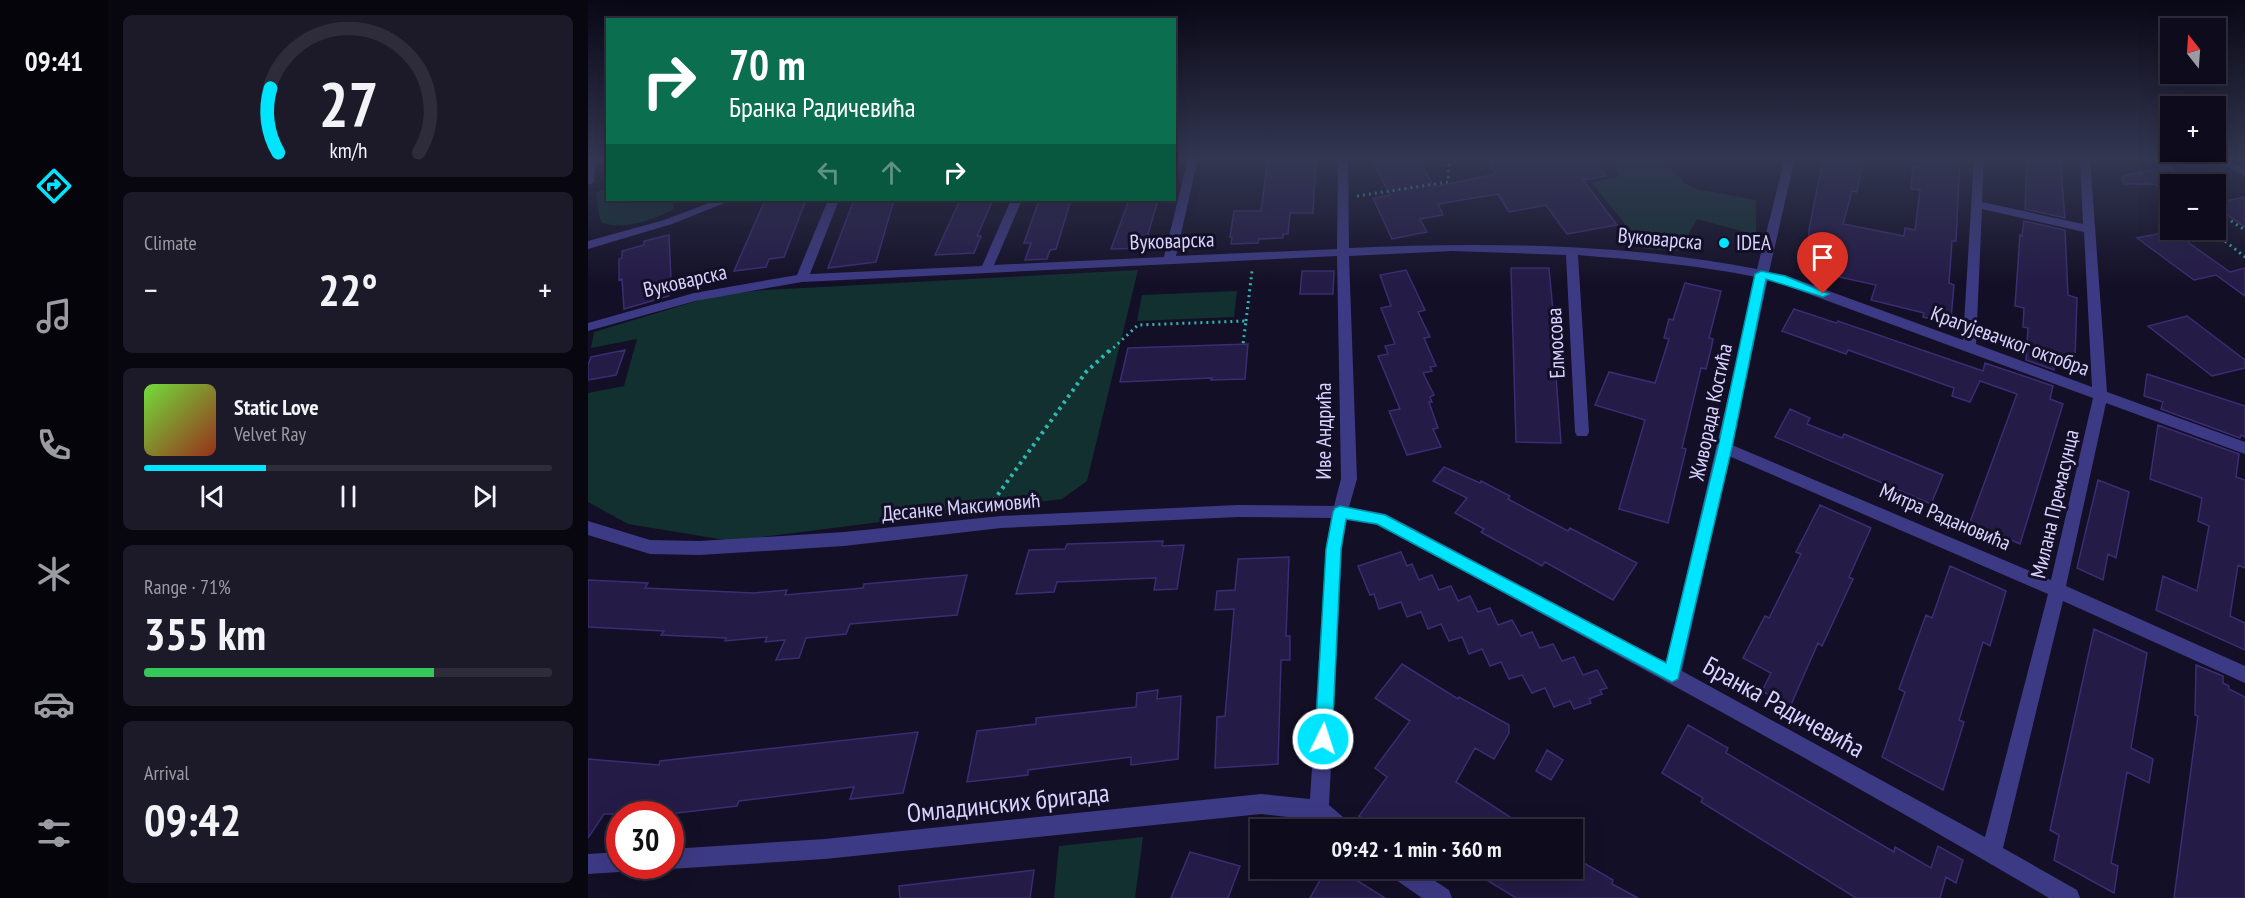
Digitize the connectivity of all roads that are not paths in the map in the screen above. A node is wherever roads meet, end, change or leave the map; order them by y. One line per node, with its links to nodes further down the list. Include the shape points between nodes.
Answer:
1 (1183, 200): 14 (street)
2 (1343, 200): 13 (street, Иве Андрића)
3 (1780, 200): 16 (street, Живорада Костића)
4 (1977, 200): 9 (street)
5 (2087, 200): 10 (street, Милана Премасунца)
6 (723, 201): 11 (street)
7 (833, 201): 17 (street)
8 (1016, 201): 15 (street)
9 (1977, 204): 10 (street); 19 (street)
10 (2088, 229): 20 (street, Милана Премасунца)
11 (588, 245)
12 (1572, 251): 13 (street, Вуковарска, via 1452,247); 16 (street, Вуковарска, via 1711,264); 21 (street, Елмосова)
13 (1343, 253): 14 (street, Вуковарска); 24 (street, Иве Андрића, via 1349,479)
14 (1169, 260): 15 (street, Вуковарска)
15 (987, 268): 17 (street, Вуковарска)
16 (1761, 274): 19 (street, Крагујевачког октобра); 22 (street, Живорада Костића)
17 (802, 278): 18 (street, Вуковарска, via 694,297)
18 (588, 327)
19 (1969, 348): 20 (street, Крагујевачког октобра)
20 (2100, 397): 23 (street, Крагујевачког октобра); 26 (street, Милана Премасунца)
21 (1582, 432)
22 (1725, 447): 26 (street, Митра Радановића); 27 (street, Живорада Костића)
23 (2245, 448)
24 (1340, 512): 25 (street, Десанке Максимовић, via 1238,512 976,524 844,539 700,548 650,547); 27 (street, Бранка Радичевића, via 1380,519); 29 (street, Иве Андрића, via 1334,549)
25 (588, 528)
26 (2057, 590): 28 (street, Митра Радановића); 31 (street, Милана Премасунца)
27 (1672, 674): 31 (street, Бранка Радичевића)
28 (2245, 675)
29 (1319, 810): 30 (street); 32 (street, Омладинских бригада, via 1261,804 825,849)
30 (1330, 819)
31 (1992, 852): 37 (street, Бранка Радичевића)
32 (684, 858)
33 (606, 863): 34 (street)
34 (588, 864)
35 (1412, 879): 36 (street)
36 (1441, 898)
37 (2069, 898)

